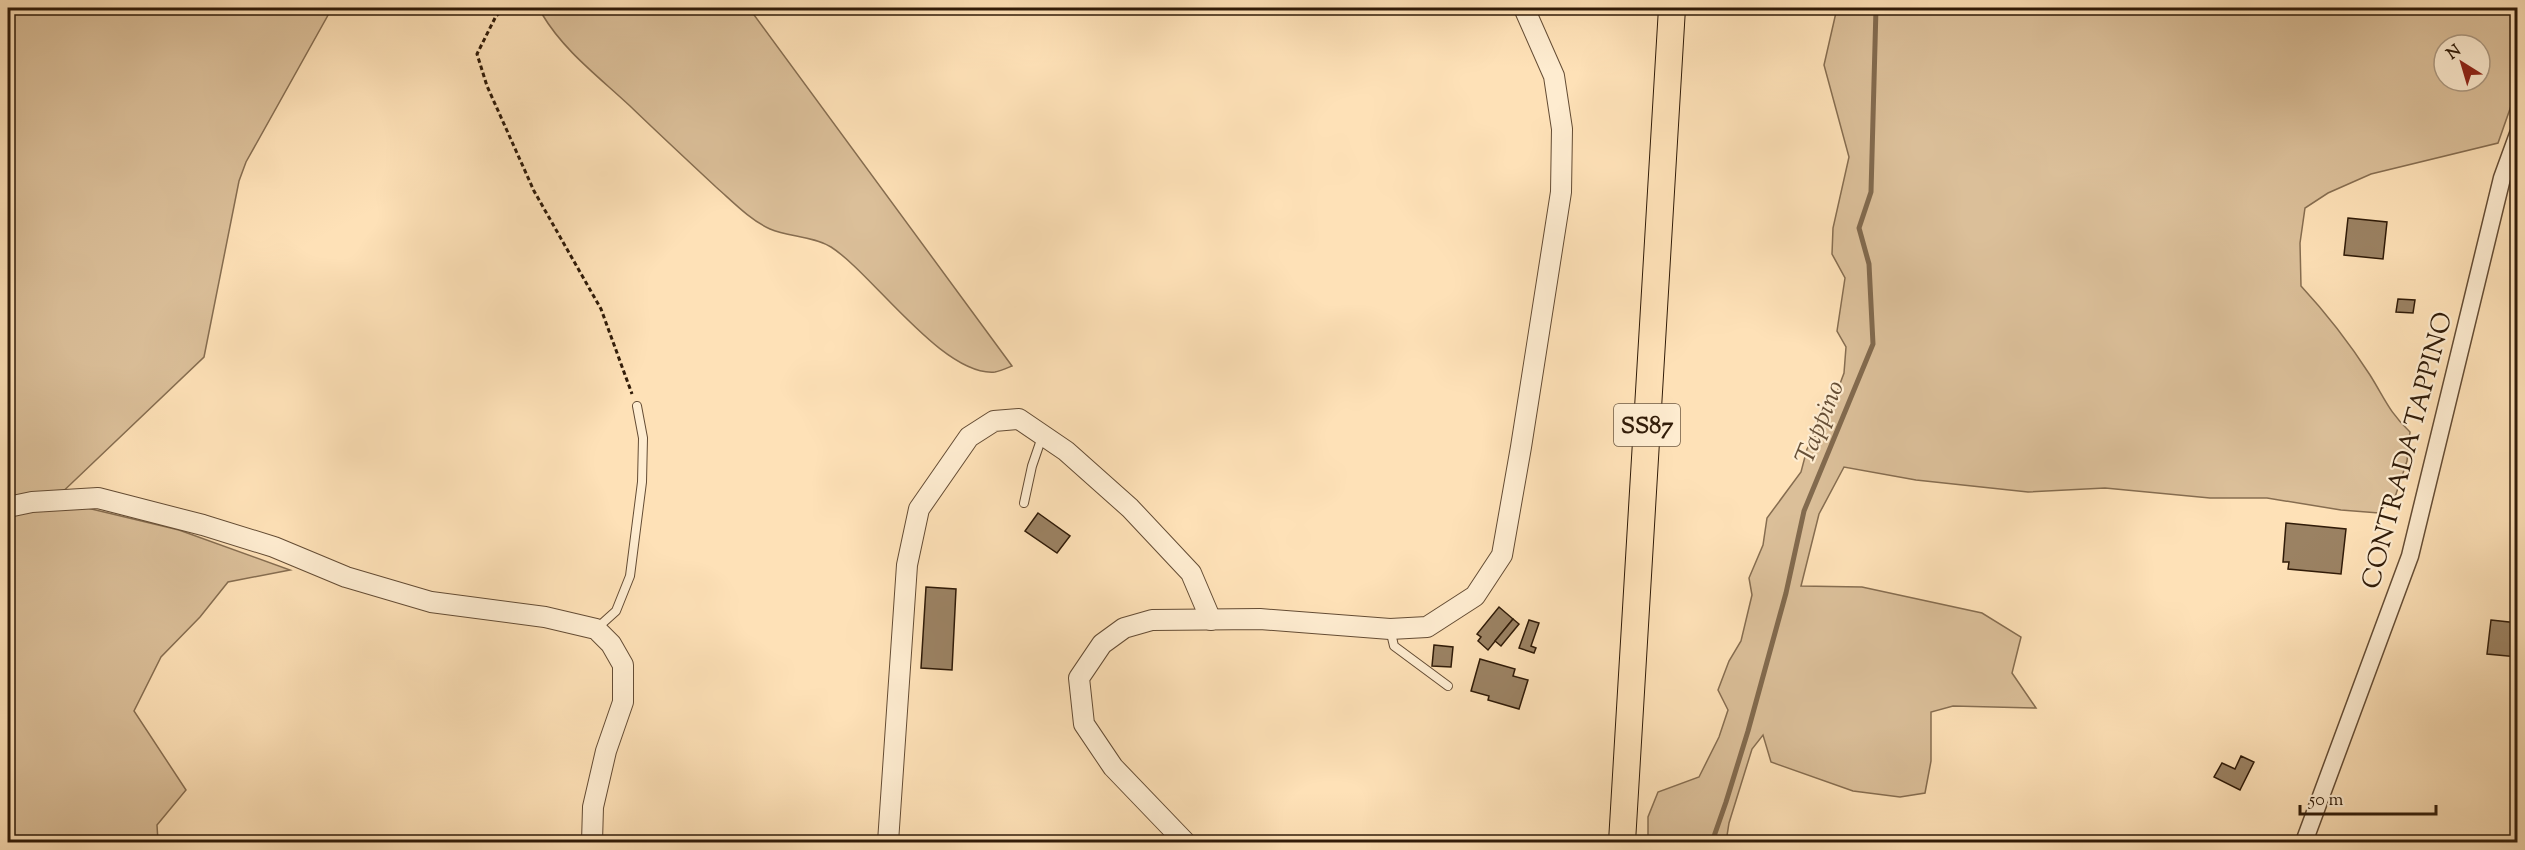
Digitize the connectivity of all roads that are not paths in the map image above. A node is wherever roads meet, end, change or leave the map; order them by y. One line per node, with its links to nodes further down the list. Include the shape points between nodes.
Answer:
1 (1524, 8): 10 (street, via 1554,76 1562,129 1561,192 1502,555 1475,596 1427,627)
2 (1672, 8): 15 (main road, SS87)
3 (2517, 134): 16 (street, CONTRADA TAPPINO, via 2502,178 2410,556)
4 (637, 406): 9 (lane, via 643,438 642,482 630,576 616,611)
5 (1043, 434): 6 (lane); 8 (street, via 1130,508 1191,573); 13 (street, via 1019,419 994,421 969,437 919,509 907,565)
6 (1024, 503)
7 (8, 507): 9 (street, via 98,498 274,547 346,577 431,602 545,617)
8 (1211, 620): 10 (street); 14 (street, via 1152,620 1124,628 1102,644 1079,678 1084,724 1113,767)
9 (596, 629): 12 (street, via 623,665 623,702 593,807)
10 (1390, 629): 11 (lane, via 1394,646)
11 (1448, 686)
12 (592, 843)
13 (888, 843)
14 (1185, 843)
15 (1622, 843)
16 (2304, 843)

